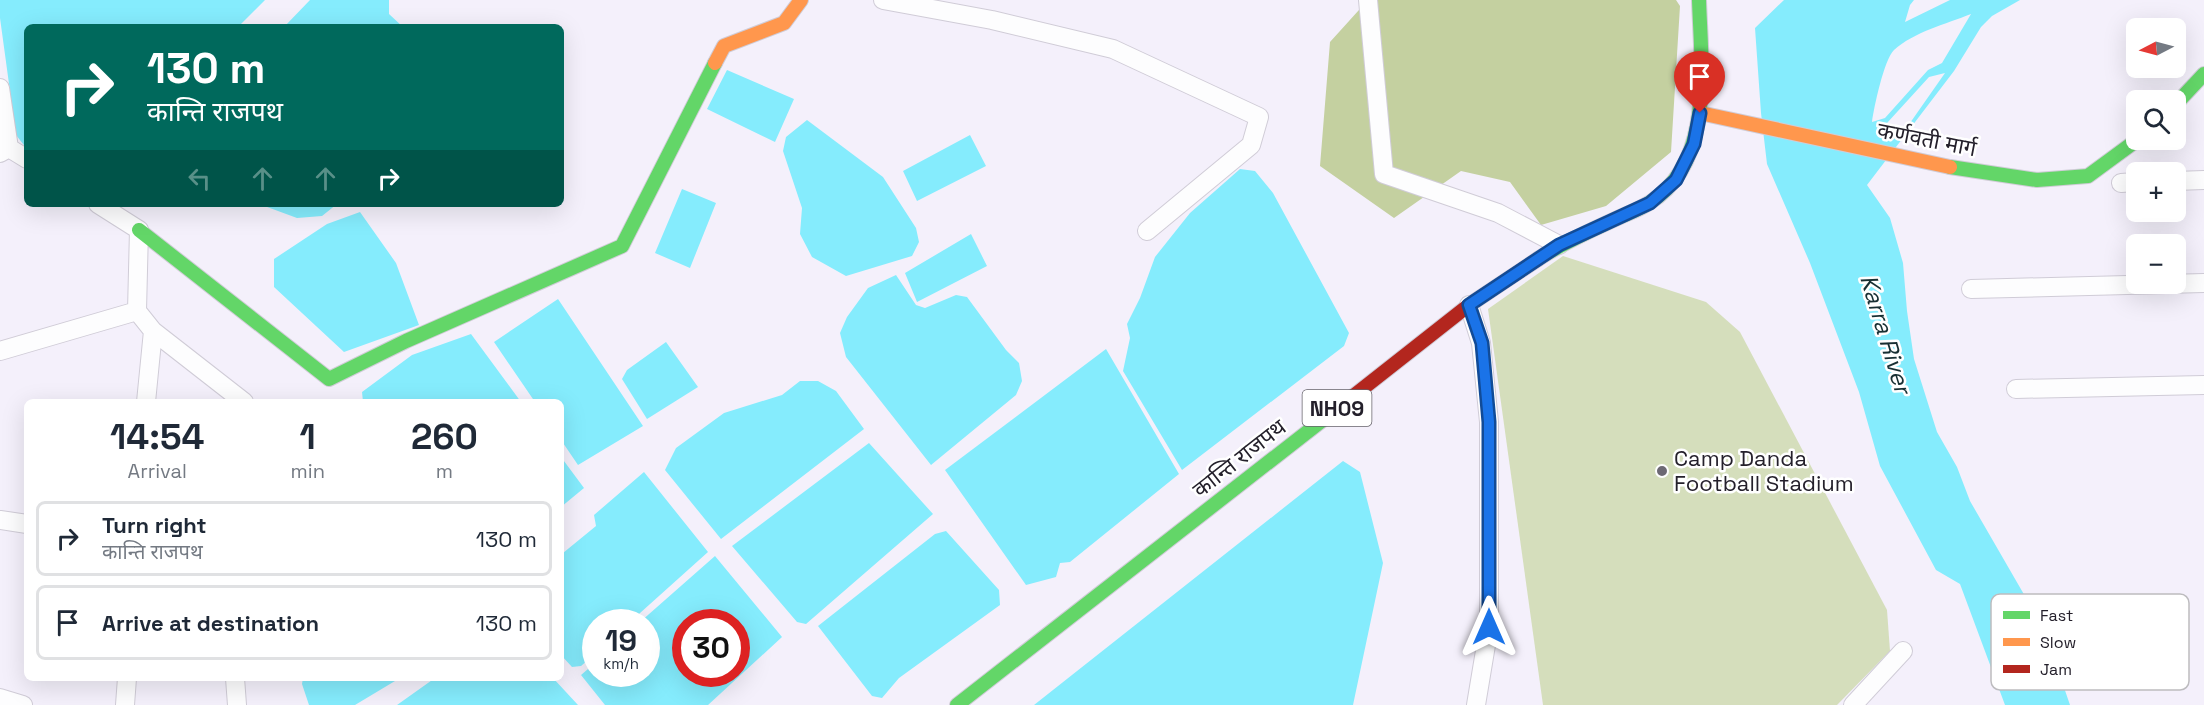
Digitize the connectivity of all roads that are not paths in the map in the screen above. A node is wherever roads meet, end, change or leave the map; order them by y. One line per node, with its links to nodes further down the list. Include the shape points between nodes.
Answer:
1 (801, 0): 15 (main road, via 784,23 724,46 622,246 329,379)
2 (883, 0): 16 (street, via 1113,48 1259,117 1251,145)
3 (1368, 0): 17 (street, via 1384,174 1498,213)
4 (1697, 2): 8 (main road, NH09)
5 (2204, 74): 7 (main road)
6 (0, 88): 10 (street)
7 (2186, 93)
8 (1700, 113): 9 (main road, कर्णवती मार्ग, via 1946,166 2037,180 2088,176); 17 (main road, कान्ति राजपथ / NH09, via 1694,144 1676,180 1650,203)
9 (2126, 148)
10 (5, 150): 11 (street)
11 (24, 158)
12 (2204, 180): 13 (street)
13 (2186, 181)
14 (103, 207): 15 (street)
15 (139, 230): 21 (street)
16 (1147, 231)
17 (1559, 245): 20 (main road, कान्ति राजपथ / NH09)
18 (2204, 283): 19 (street)
19 (1971, 289)
20 (1469, 305): 37 (main road, कान्ति राजपथ / NH09); 38 (street, via 1482,343 1489,422 1489,627)
21 (137, 311): 22 (street); 23 (street)
22 (153, 331): 26 (street); 27 (street)
23 (0, 351)
24 (2204, 385): 25 (street)
25 (2016, 389)
26 (146, 399)
27 (240, 399)
28 (0, 520): 29 (street)
29 (24, 524)
30 (1903, 651): 39 (street)
31 (127, 681): 35 (street)
32 (235, 681): 36 (street)
33 (0, 698): 34 (street)
34 (23, 705)
35 (126, 705)
36 (237, 705)
37 (957, 705)
38 (1476, 705)
39 (1853, 705)

